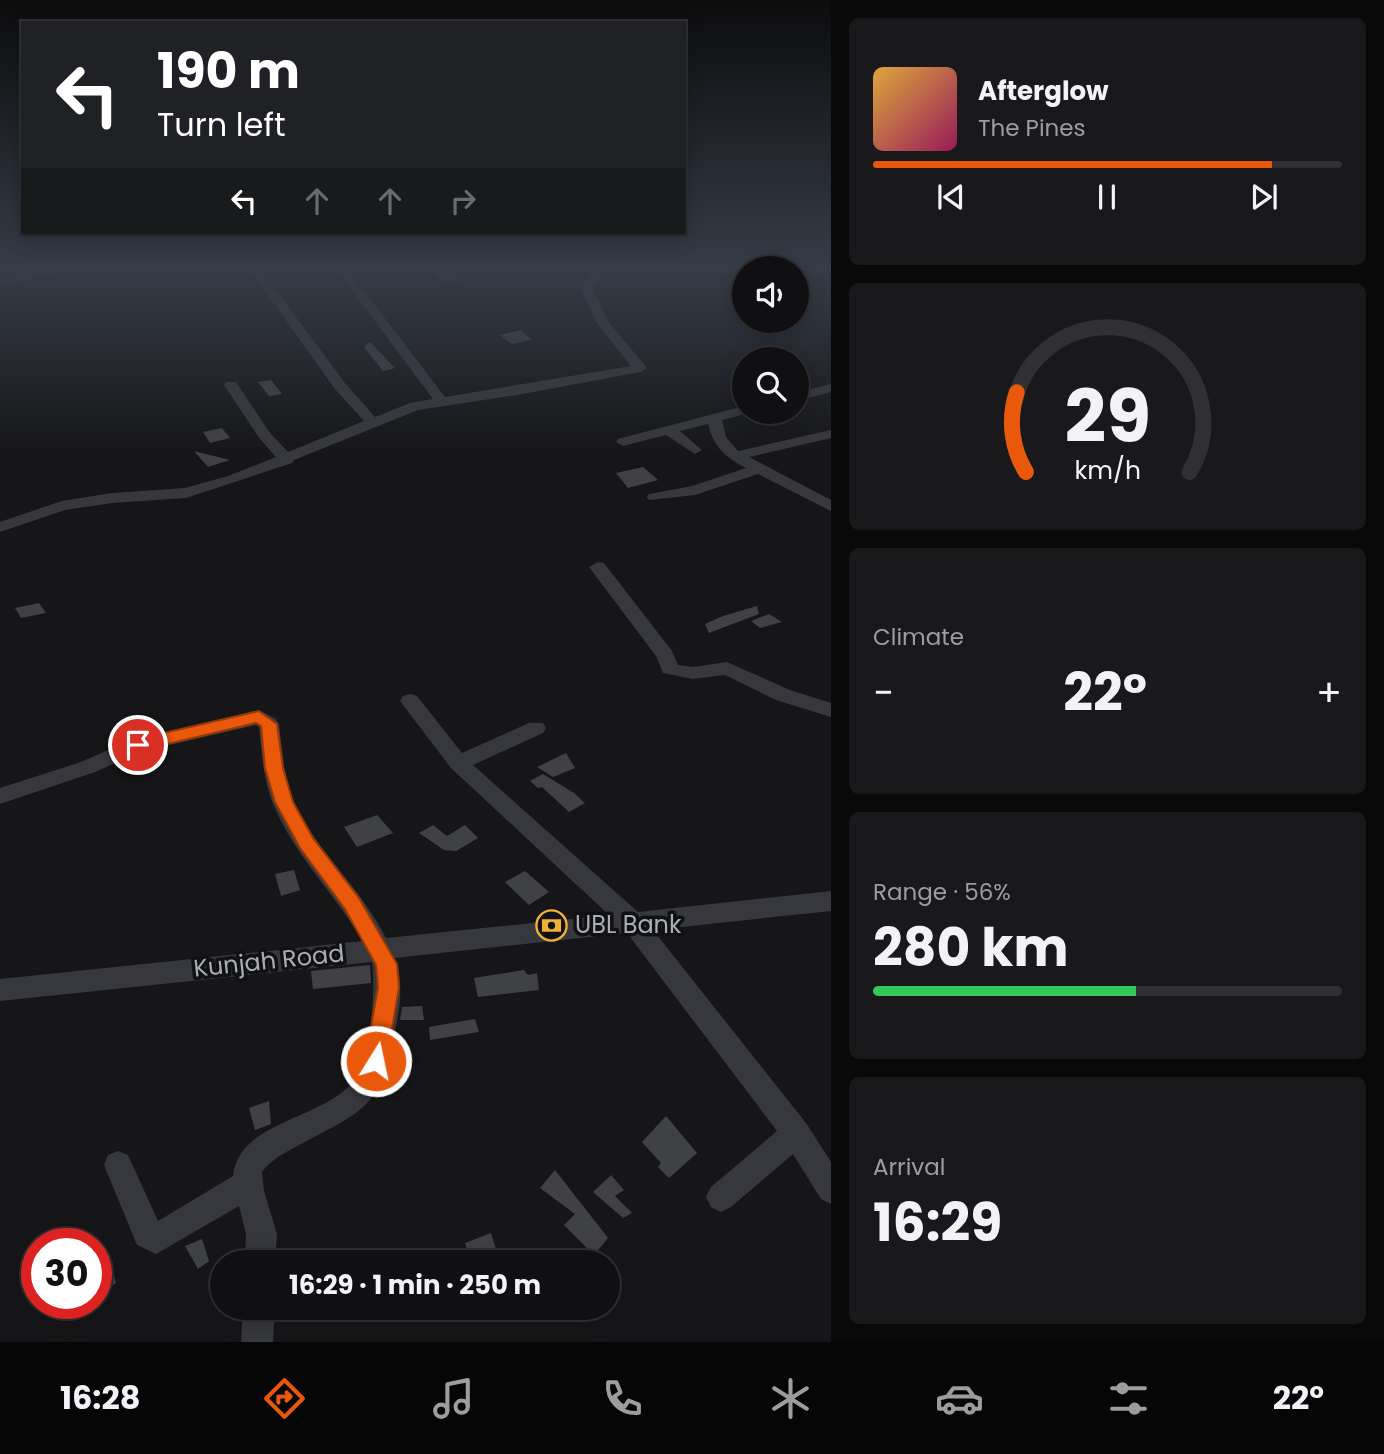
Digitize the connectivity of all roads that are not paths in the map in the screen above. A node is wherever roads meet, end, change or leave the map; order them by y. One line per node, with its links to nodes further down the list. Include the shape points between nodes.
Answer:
1 (298, 329): 10 (street)
2 (387, 329): 7 (street)
3 (608, 329): 7 (street, via 640,368)
4 (232, 385): 16 (street, via 265,436)
5 (831, 388): 6 (street)
6 (809, 394)
7 (441, 401): 10 (street)
8 (732, 413): 9 (street)
9 (714, 417): 11 (street); 15 (street, via 719,438)
10 (373, 423): 16 (street)
11 (667, 429): 13 (street); 14 (street)
12 (831, 434): 15 (street)
13 (623, 442)
14 (695, 450)
15 (735, 456): 17 (street)
16 (287, 460): 20 (street, via 186,493 62,506)
17 (757, 469): 18 (street, via 695,490); 19 (street)
18 (655, 497)
19 (831, 506)
20 (0, 527)
21 (598, 567): 23 (street, via 670,668 693,673 727,668 783,695)
22 (410, 701): 25 (street)
23 (831, 710)
24 (536, 727): 25 (street)
25 (458, 763): 28 (street)
26 (0, 796): 29 (street, via 138,745 259,716 269,724 284,802 306,843)
27 (831, 901): 28 (street, Kunjah Road)
28 (632, 921): 29 (street, Kunjah Road); 31 (street)
29 (379, 949): 30 (street, Kunjah Road); 33 (street, via 387,964 389,987 376,1061 362,1093 262,1151 249,1165)
30 (0, 990)
31 (796, 1133): 34 (street); 35 (street)
32 (118, 1165): 33 (street, via 148,1234 156,1239)
33 (247, 1184): 36 (street, via 261,1232)
34 (831, 1189)
35 (721, 1197)
36 (260, 1250)
37 (258, 1320): 38 (street)
38 (257, 1342)

